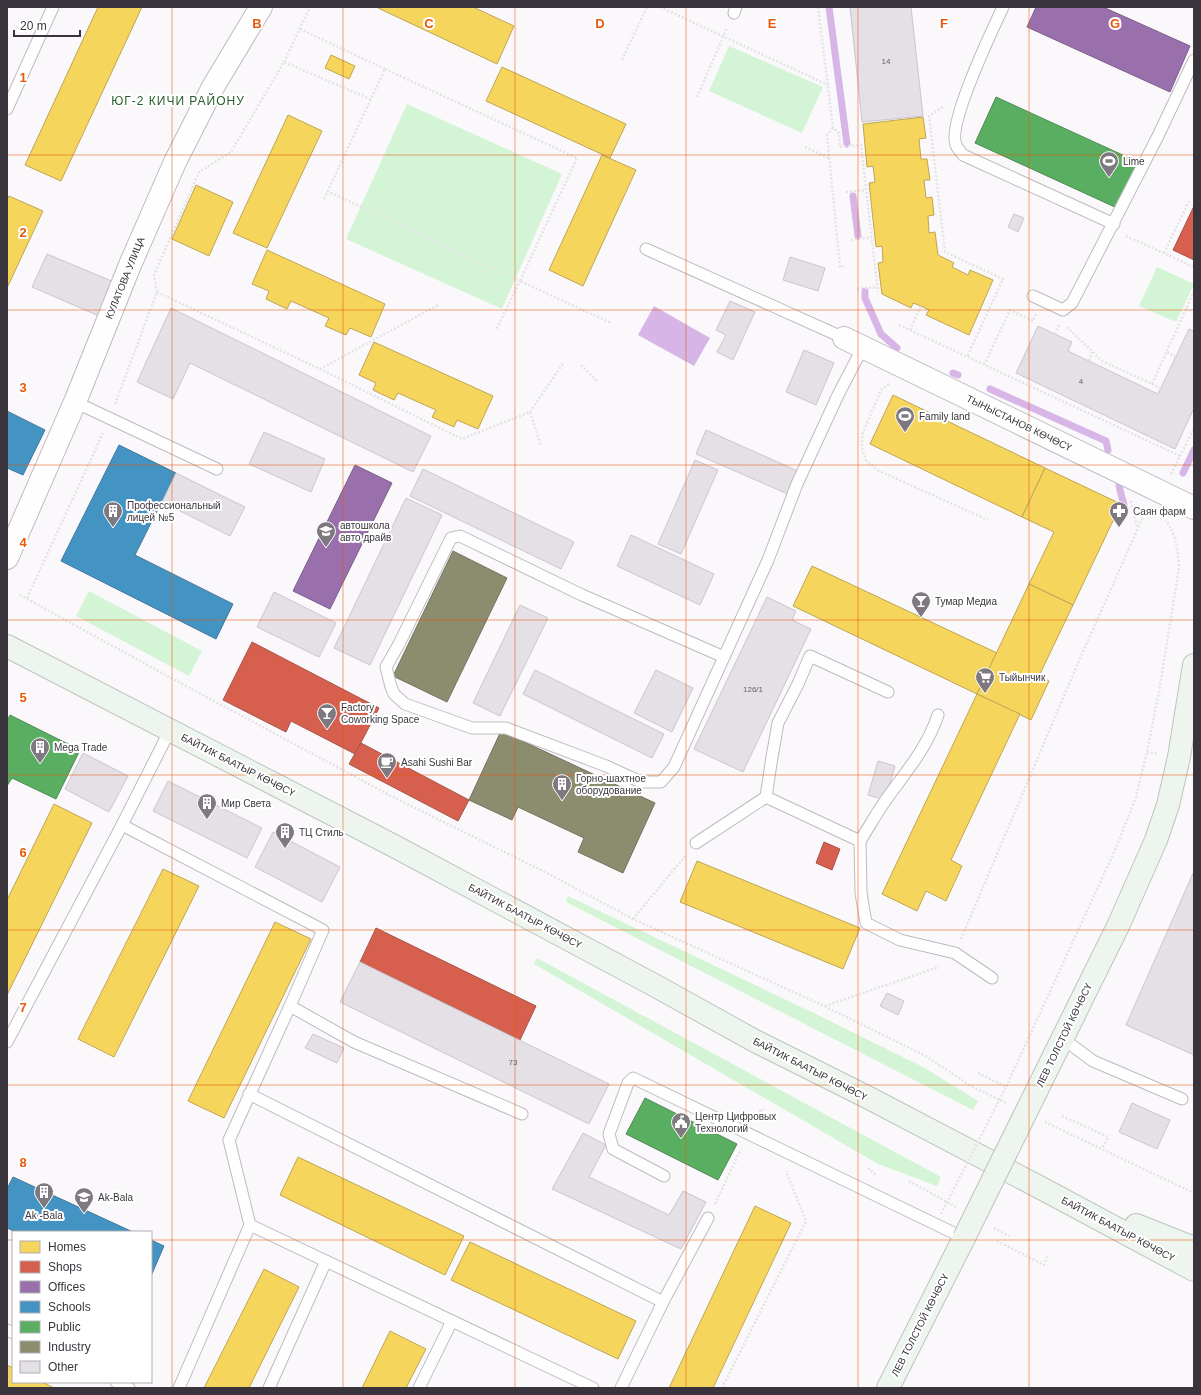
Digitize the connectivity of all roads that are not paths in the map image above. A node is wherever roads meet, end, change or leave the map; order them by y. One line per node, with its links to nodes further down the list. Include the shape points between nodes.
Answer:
1 (53, 7): 5 (lane)
2 (261, 7): 11 (street, КУЛАТОВА УЛИЦА, via 213,87 175,162)
3 (1003, 7): 6 (lane, via 965,94 955,130 955,144 963,155)
4 (1194, 60): 6 (lane)
5 (7, 109)
6 (1112, 227): 8 (lane, via 1072,303 1063,310)
7 (646, 249): 9 (lane)
8 (1038, 299)
9 (844, 338): 10 (street, ТЫНЫСТАНОВ КӨЧӨСҮ)
10 (864, 347): 13 (street, ТЫНЫСТАНОВ КӨЧӨСҮ); 16 (lane, via 838,395 797,484 768,560)
11 (75, 402): 12 (lane); 14 (street, КУЛАТОВА УЛИЦА)
12 (217, 469)
13 (1194, 508)
14 (7, 558)
15 (7, 646): 20 (main road, БАЙТИК БААТЫР КӨЧӨСҮ)
16 (724, 657): 16 (lane, via 674,767 661,782 641,782 506,728 472,728 405,704 390,687 386,667 451,538 460,536 582,595)
17 (1194, 665): 27 (main road, ЛЕВ ТОЛСТОЙ КӨЧӨСҮ, via 1179,757 1168,805 1156,840 1119,924)
18 (888, 692): 21 (lane, via 810,656 778,723)
19 (938, 715): 23 (lane, via 920,754 881,807)
20 (170, 730): 22 (lane); 33 (main road, БАЙТИК БААТЫР КӨЧӨСҮ, via 394,846 755,1041)
21 (766, 797): 23 (lane); 24 (lane)
22 (122, 825): 26 (lane, via 323,930); 28 (lane)
23 (860, 841): 25 (lane, via 861,893 866,923 900,940 955,953)
24 (696, 843)
25 (992, 978)
26 (290, 1006): 29 (lane); 31 (lane, via 354,1042)
27 (1062, 1038): 30 (lane, via 1093,1061); 36 (main road, ЛЕВ ТОЛСТОЙ КӨЧӨСҮ, bridge)
28 (7, 1042)
29 (249, 1094): 35 (lane, via 229,1140); 40 (lane)
30 (1182, 1099)
31 (522, 1114)
32 (664, 1176): 36 (lane, via 613,1149 609,1134 628,1083 633,1078)
33 (1041, 1188): 37 (main road, БАЙТИК БААТЫР КӨЧӨСҮ); 39 (main road, БАЙТИК БААТЫР КӨЧӨСҮ)
34 (708, 1218): 40 (lane)
35 (250, 1225): 38 (lane); 45 (lane)
36 (964, 1238): 50 (main road, ЛЕВ ТОЛСТОЙ КӨЧӨСҮ)
37 (1194, 1248)
38 (326, 1261): 41 (lane); 46 (lane)
39 (1194, 1270)
40 (663, 1302): 49 (lane)
41 (452, 1321): 43 (lane); 47 (lane)
42 (118, 1383): 44 (lane)
43 (580, 1385): 48 (lane)
44 (129, 1388)
45 (179, 1388)
46 (268, 1388)
47 (419, 1388)
48 (592, 1388)
49 (621, 1388)
50 (888, 1388)

